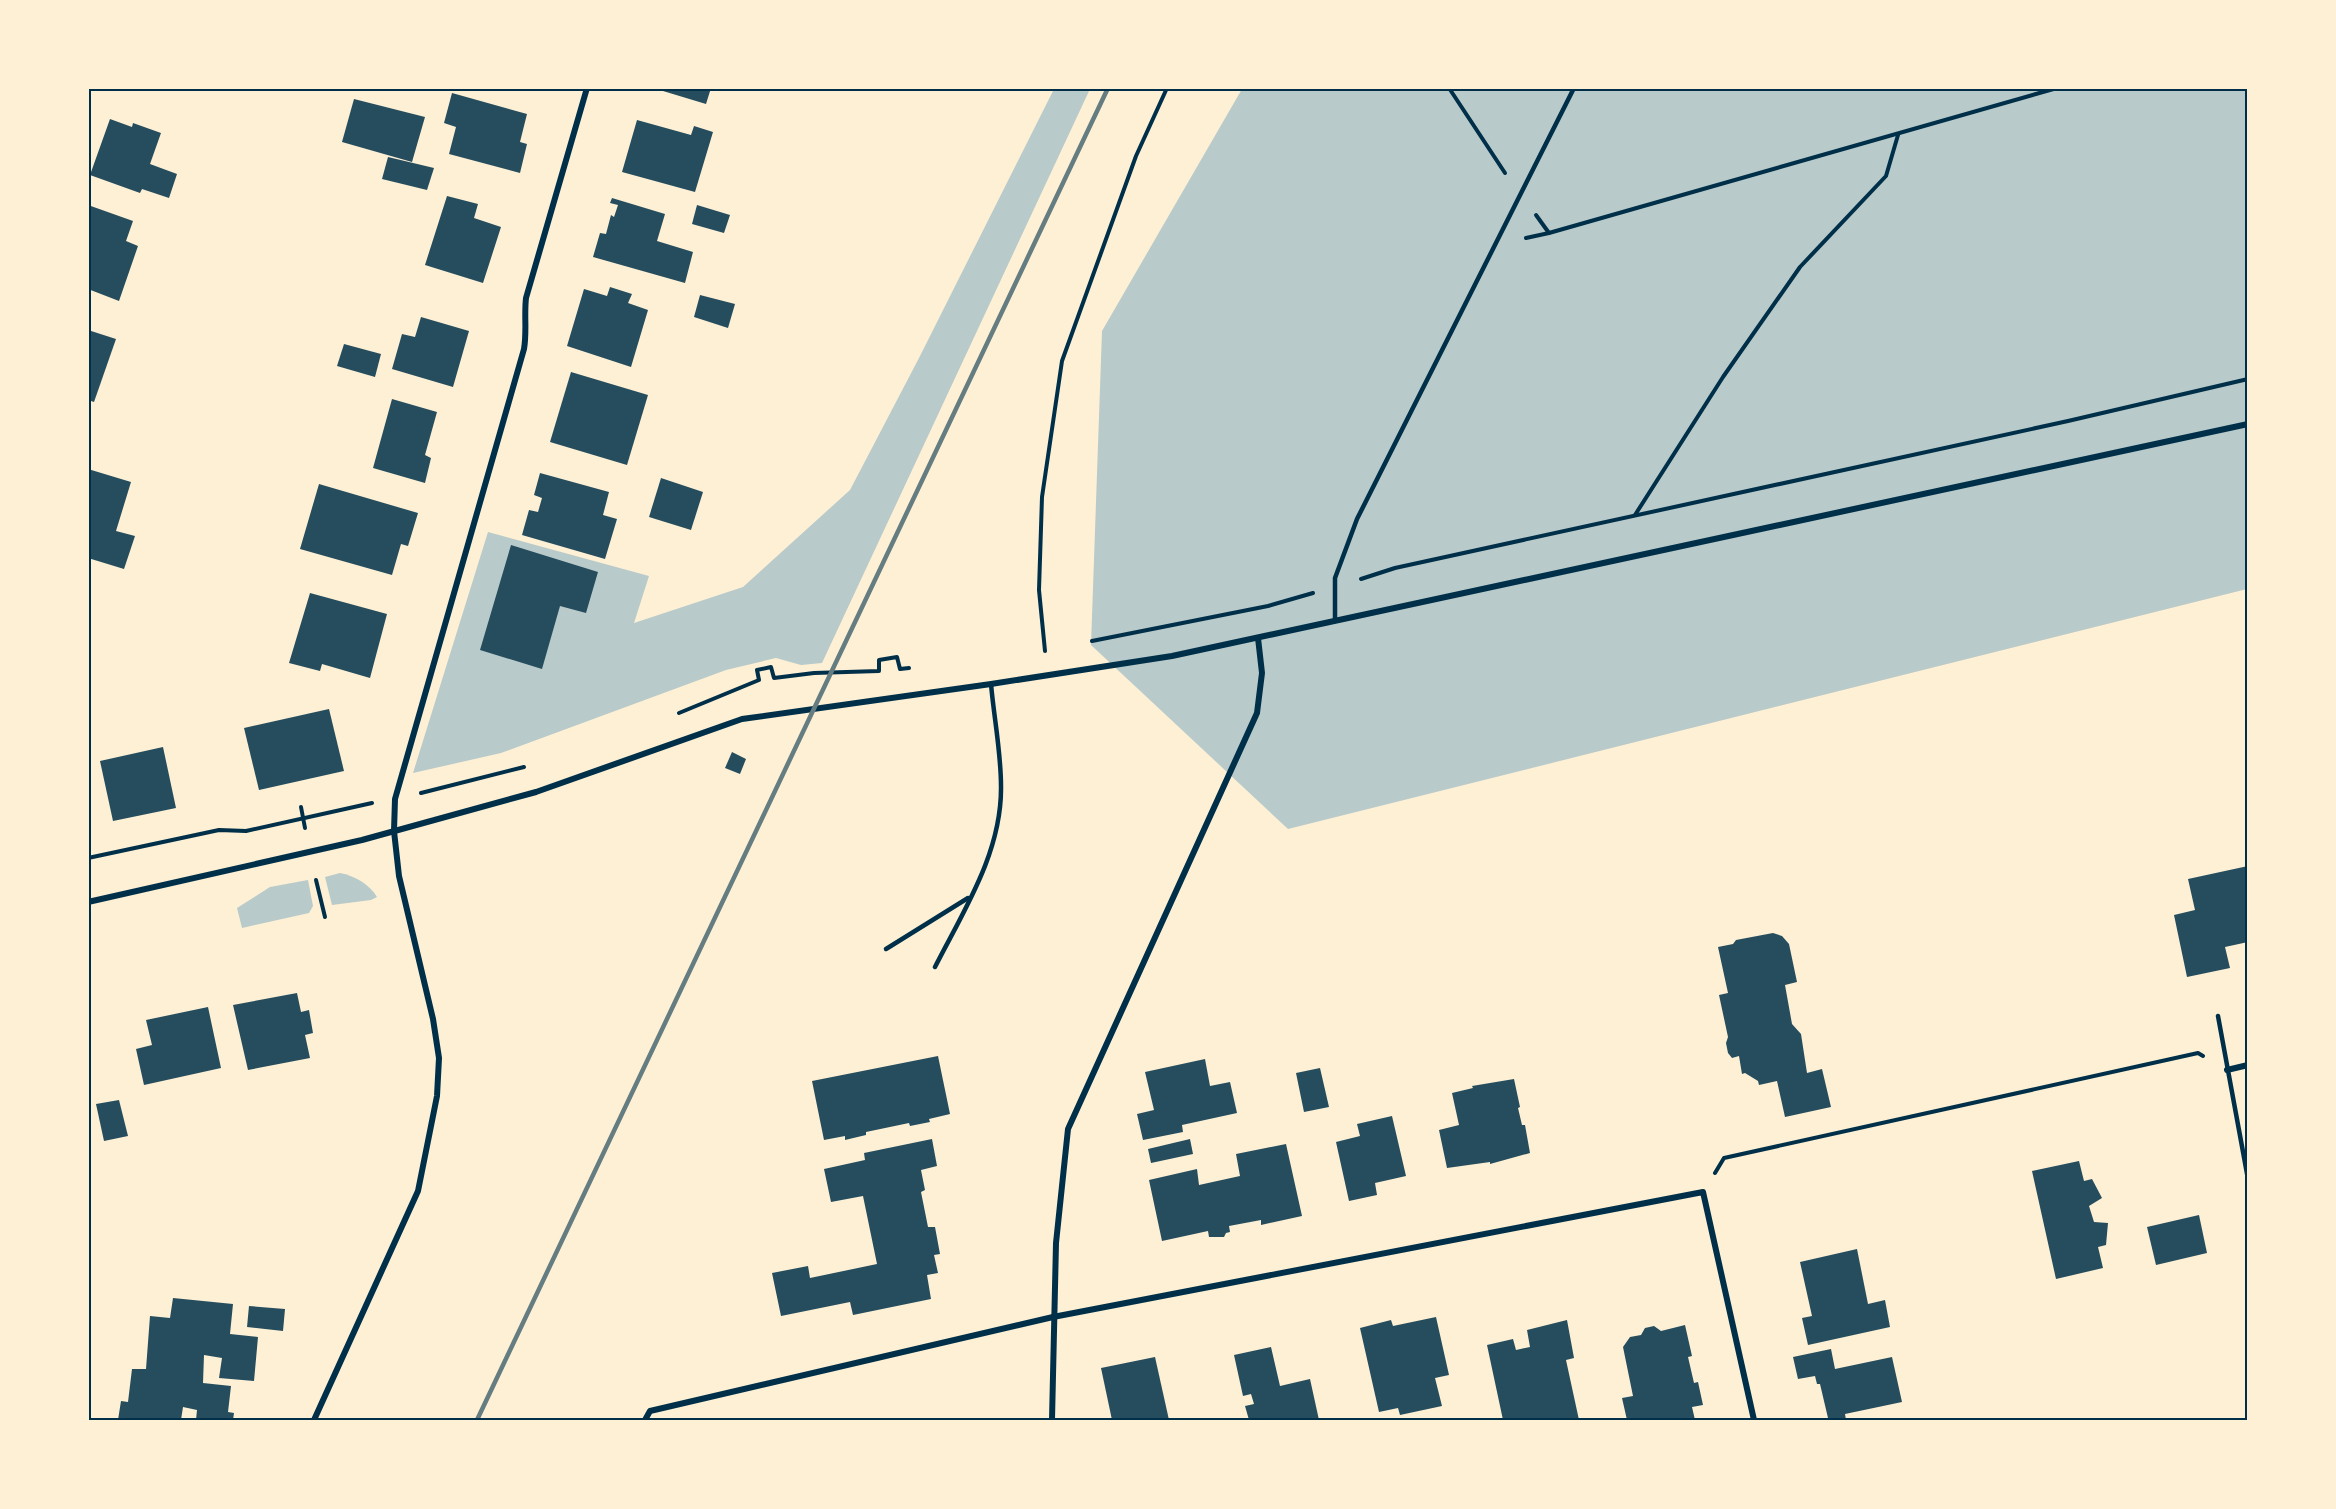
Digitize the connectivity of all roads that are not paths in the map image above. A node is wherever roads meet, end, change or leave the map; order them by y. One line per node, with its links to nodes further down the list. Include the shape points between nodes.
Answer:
1 (587, 88): 7 (street, via 526,298 524,349 398,786)
2 (1574, 88): 4 (lane, via 1357,519 1333,588)
3 (2247, 424): 4 (street)
4 (1335, 621): 5 (street)
5 (1258, 638): 6 (street, via 1172,656); 16 (street, via 1262,673 1257,713 1068,1129)
6 (991, 684): 7 (street, via 742,719 536,792); 8 (lane, via 1002,786 997,830)
7 (394, 831): 9 (street); 17 (street, via 399,876 433,1019 439,1058 437,1096 418,1191)
8 (971, 897): 10 (lane); 11 (lane)
9 (88, 902)
10 (886, 949)
11 (935, 967)
12 (2218, 1016): 14 (lane)
13 (2247, 1065): 14 (street)
14 (2228, 1070): 15 (lane)
15 (2247, 1179)
16 (1053, 1317): 18 (street, via 651,1411); 19 (street); 20 (street, via 1703,1192)
17 (314, 1420)
18 (645, 1420)
19 (1052, 1420)
20 (1754, 1420)

